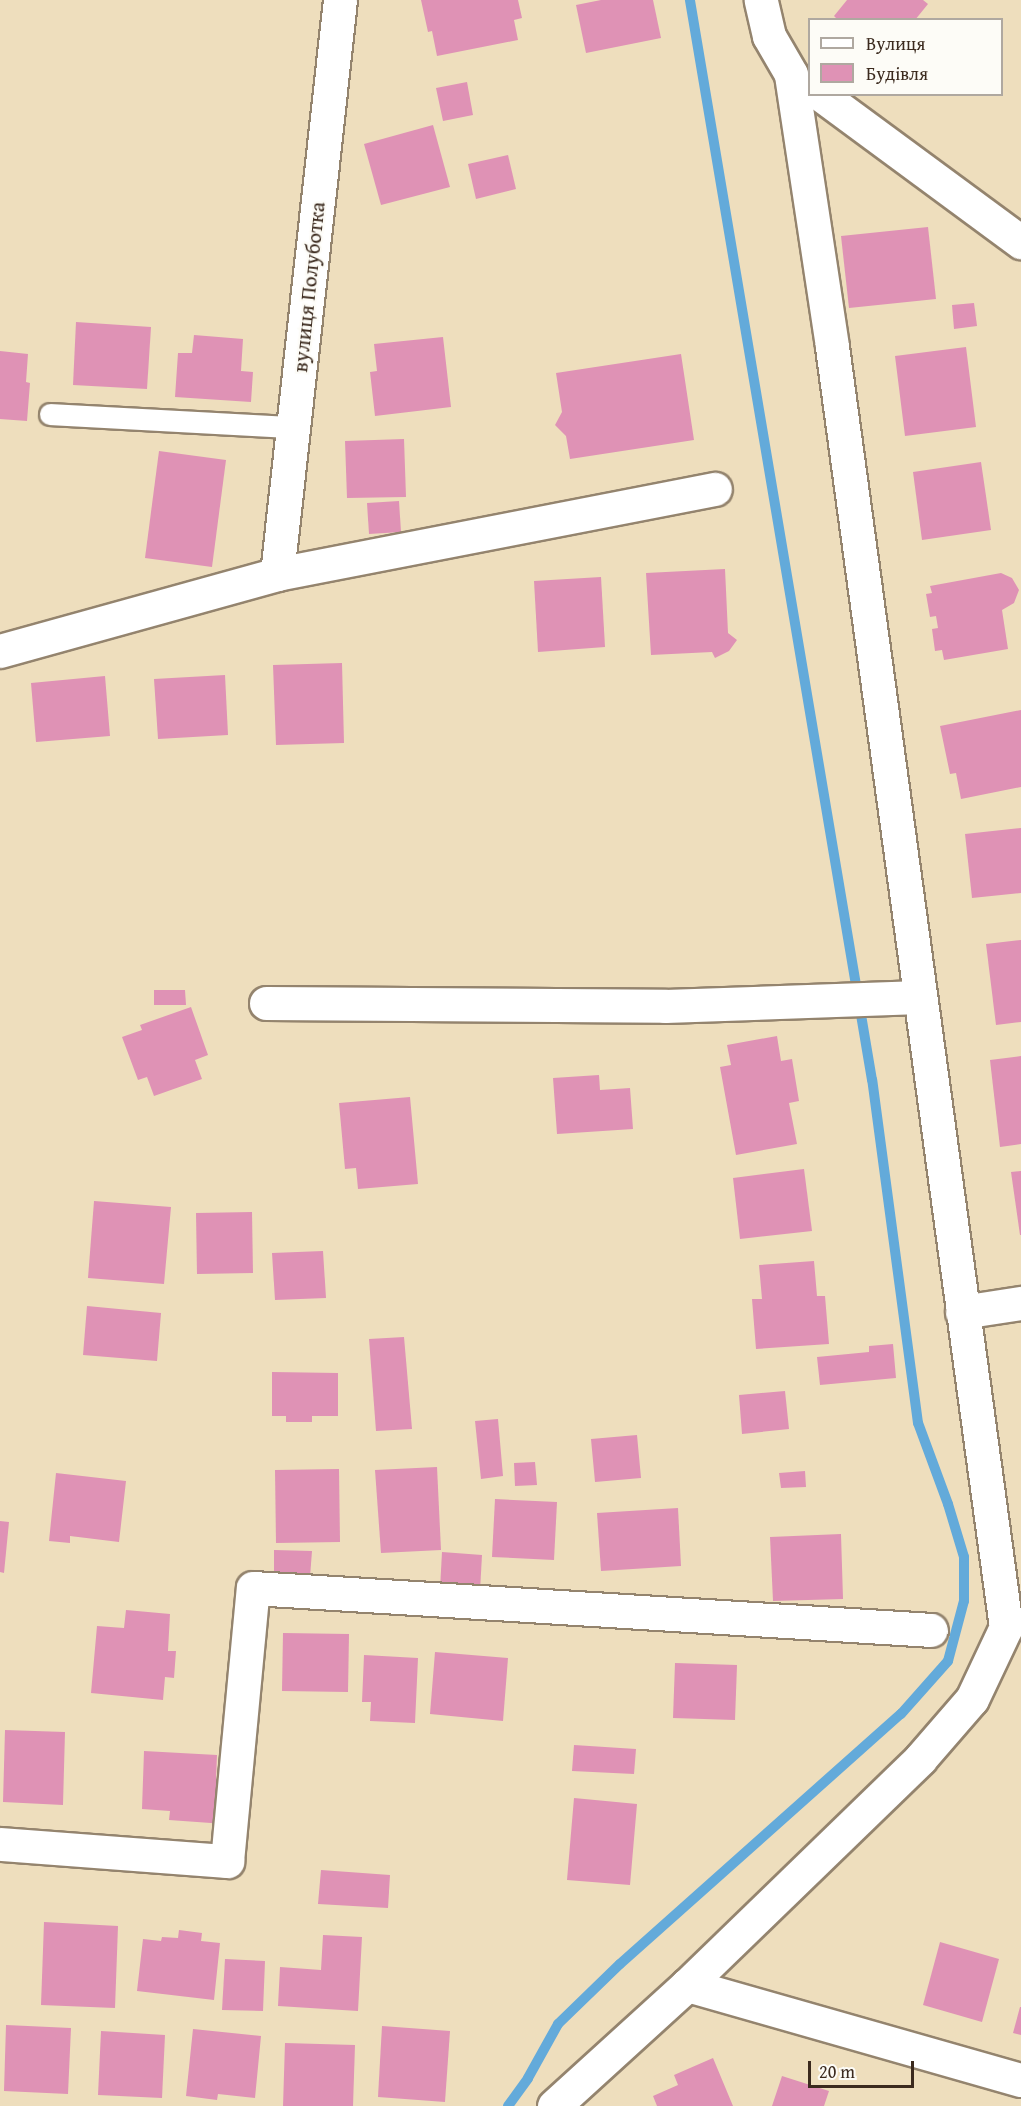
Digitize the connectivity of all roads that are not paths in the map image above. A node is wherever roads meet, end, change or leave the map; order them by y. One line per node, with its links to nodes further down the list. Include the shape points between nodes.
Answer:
1 (340, 0): 7 (street, вулиця Полуботка)
2 (761, 0): 3 (street, via 769,36)
3 (800, 80): 11 (street)
4 (823, 96): 5 (street)
5 (1021, 242)
6 (50, 414): 7 (lane)
7 (293, 427): 9 (street, вулиця Полуботка)
8 (715, 489): 9 (street)
9 (277, 574): 10 (street)
10 (0, 651)
11 (920, 997): 12 (street, via 665,1006); 14 (street)
12 (266, 1003)
13 (1021, 1303): 14 (street)
14 (962, 1312): 15 (street)
15 (1003, 1628): 18 (street, via 972,1699 920,1759)
16 (931, 1630): 17 (street, via 253,1588 227,1862)
17 (0, 1844)
18 (687, 1985): 19 (street); 20 (street)
19 (1021, 2080)
20 (554, 2106)

